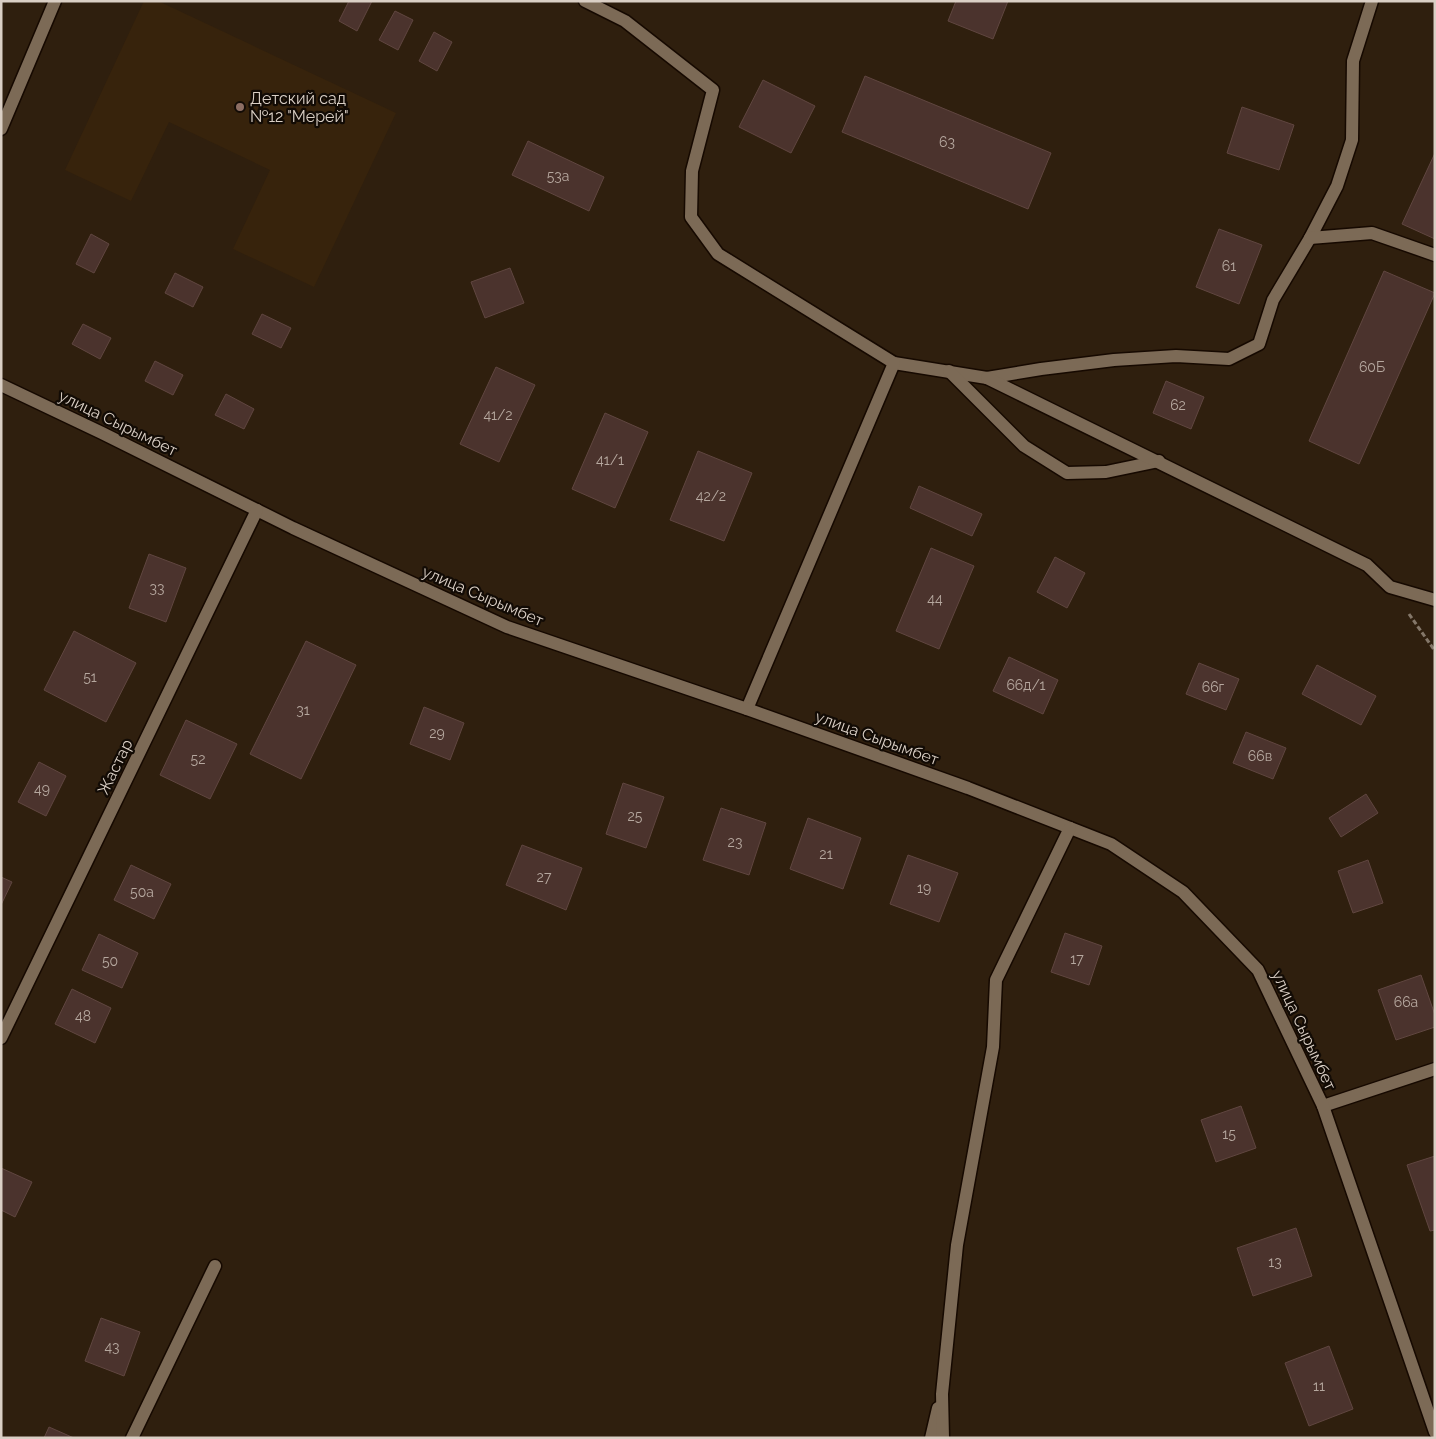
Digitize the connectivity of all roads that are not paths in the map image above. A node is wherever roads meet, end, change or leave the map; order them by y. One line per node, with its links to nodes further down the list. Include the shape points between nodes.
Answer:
1 (55, 1): 4 (street)
2 (585, 1): 7 (street, via 625,21 713,90 692,171 691,217 718,254)
3 (1372, 1): 5 (street, via 1353,61 1352,140 1337,186)
4 (1, 129)
5 (1310, 238): 6 (street, via 1372,233); 9 (street, via 1273,300 1259,344 1229,359 1176,356 1132,359 1041,368)
6 (1435, 255)
7 (894, 363): 8 (street); 14 (street)
8 (949, 371): 9 (street); 11 (street, via 1024,446 1067,473 1106,472)
9 (987, 378): 11 (street)
10 (1, 385): 12 (street, улица Сырымбет)
11 (1159, 461): 13 (street, via 1367,565 1390,587)
12 (257, 510): 14 (street, улица Сырымбет, via 507,627); 16 (street, Жастар)
13 (1435, 600)
14 (747, 708): 15 (street, улица Сырымбет)
15 (1070, 828): 18 (street, улица Сырымбет, via 1111,844 1183,892 1258,970); 20 (street, via 996,980 993,1047 957,1245)
16 (1, 1038)
17 (1435, 1069): 18 (street)
18 (1323, 1106): 21 (street, улица Сырымбет)
19 (215, 1266): 22 (street)
20 (942, 1394): 23 (street); 24 (street)
21 (1435, 1432)
22 (132, 1438)
23 (931, 1438)
24 (943, 1438)

